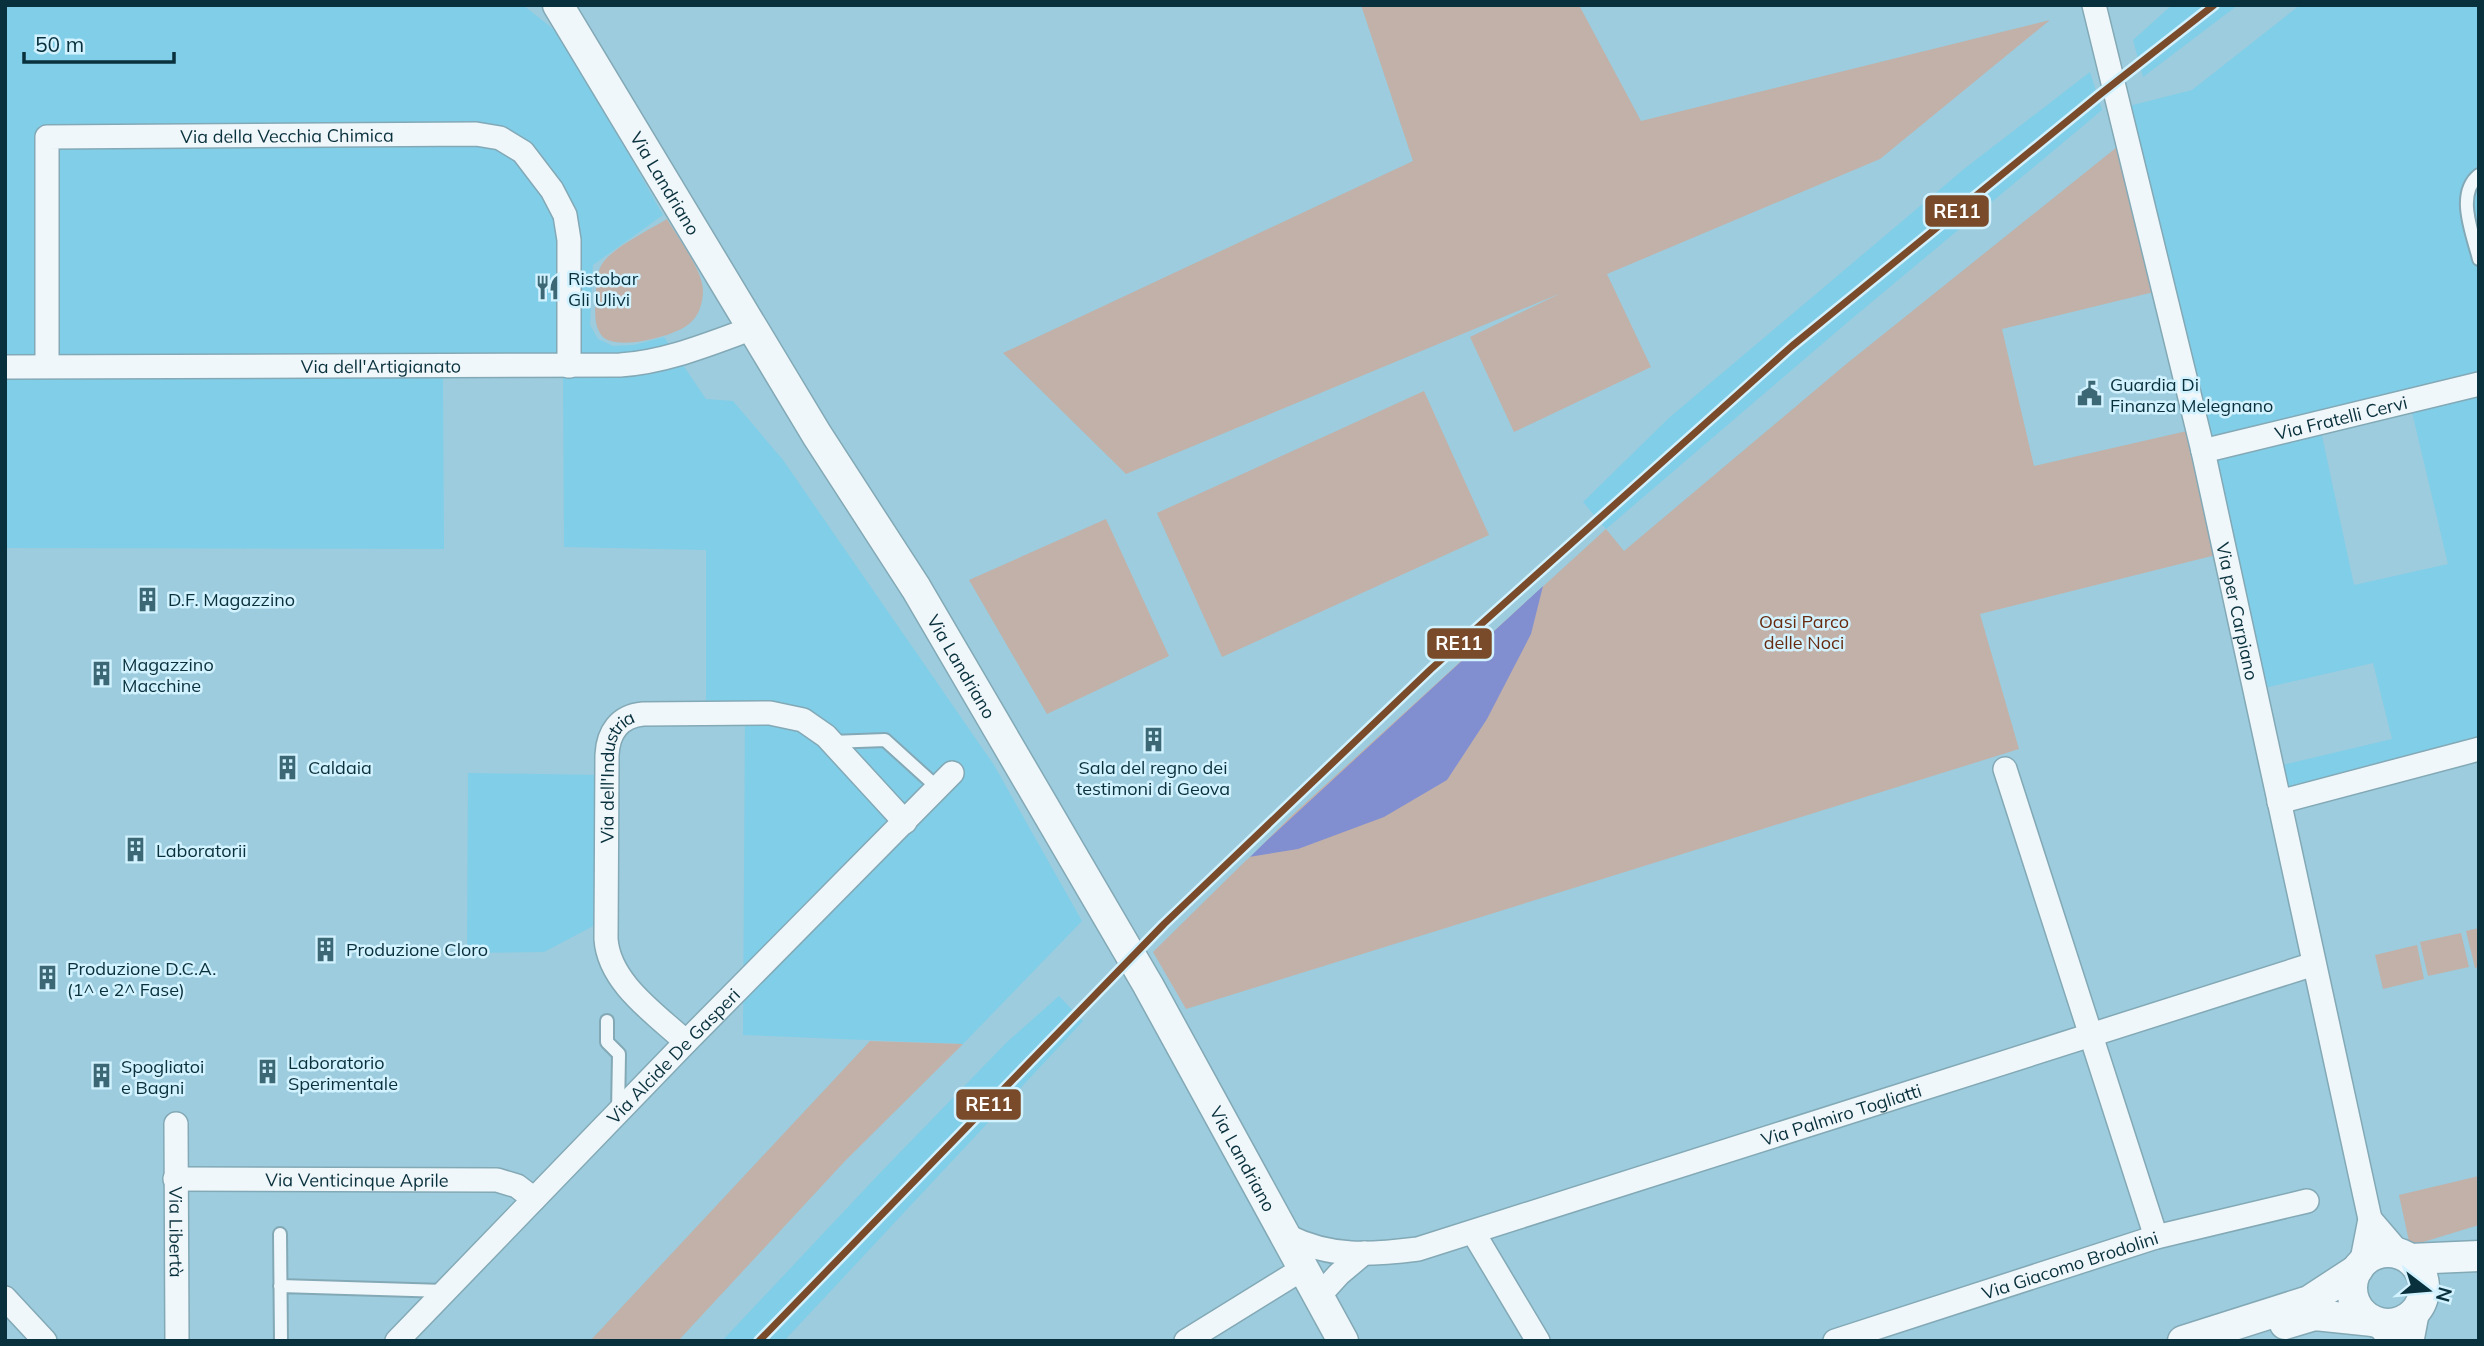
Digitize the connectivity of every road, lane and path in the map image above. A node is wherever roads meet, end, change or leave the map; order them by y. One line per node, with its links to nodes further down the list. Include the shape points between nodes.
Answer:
1 (558, 5): 5 (street, Via Landriano)
2 (2095, 5): 10 (street, Via per Carpiano)
3 (2479, 175): 4 (lane, via 2470,185 2466,201)
4 (2479, 259)
5 (753, 328): 7 (street, Via dell'Artigianato, via 684,353 634,364); 29 (street, Via Landriano, via 916,588 1148,985)
6 (47, 366): 7 (street, Via dell'Artigianato); 7 (street, Via della Vecchia Chimica, via 47,138 463,134 491,136 516,146 562,207 569,231); 8 (street, Via dell'Artigianato)
7 (569, 366)
8 (5, 367)
9 (2479, 384): 10 (street, Via Fratelli Cervi)
10 (2203, 451): 15 (street, Via per Carpiano)
11 (831, 741): 14 (lane, via 885,740); 16 (street, Via dell'Industria); 20 (street, Via dell'Industria, via 803,720 770,713 635,715 612,732 607,755 608,955 621,981)
12 (2479, 749): 15 (street)
13 (2005, 769): 19 (street)
14 (945, 780): 16 (street, Via Alcide De Gasperi)
15 (2279, 802): 17 (street, Via per Carpiano)
16 (905, 822): 20 (street, Via Alcide De Gasperi)
17 (2314, 964): 19 (street, Via Palmiro Togliatti); 26 (street, Via per Carpiano)
18 (607, 1021): 21 (lane, via 607,1042 619,1054)
19 (2092, 1035): 27 (street, Via Palmiro Togliatti); 30 (street)
20 (686, 1042): 21 (street, Via Alcide De Gasperi)
21 (618, 1113): 24 (street, Via Alcide De Gasperi)
22 (176, 1124): 23 (street, Via Libertà)
23 (175, 1179): 24 (street, Via Venticinque Aprile, via 497,1180 517,1186); 43 (street, Via Libertà)
24 (534, 1199): 37 (street, Via Alcide De Gasperi)
25 (2307, 1201): 30 (street, Via Giacomo Brodolini)
26 (2370, 1219): 33 (street, Via per Carpiano); 34 (street, Via per Carpiano)
27 (1473, 1232): 31 (street, Via Palmiro Togliatti, via 1418,1249); 48 (street)
28 (280, 1234): 36 (lane)
29 (1287, 1236): 31 (street, Via Palmiro Togliatti, via 1322,1250); 35 (street, Via Landriano)
30 (2156, 1237): 49 (street, Via Giacomo Brodolini)
31 (1364, 1253): 38 (street)
32 (2479, 1256): 33 (street); 40 (street)
33 (2405, 1257): 34 (street, via 2379,1254); 40 (street, via 2423,1280)
34 (2359, 1267): 41 (street, via 2352,1287 2354,1299 2359,1310); 50 (street, via 2309,1301)
35 (1304, 1268): 38 (street, Via Landriano); 46 (street)
36 (280, 1286): 37 (lane); 44 (lane)
37 (446, 1291): 45 (street, Via Alcide De Gasperi)
38 (1319, 1296): 47 (street, Via Landriano)
39 (5, 1298): 42 (street)
40 (2421, 1302): 41 (street, via 2404,1321); 52 (street)
41 (2380, 1328): 51 (street, via 2315,1315)
42 (45, 1341)
43 (177, 1341)
44 (281, 1341)
45 (397, 1341)
46 (1186, 1341)
47 (1343, 1341)
48 (1538, 1341)
49 (1835, 1341)
50 (2183, 1341)
51 (2232, 1341)
52 (2412, 1341)

